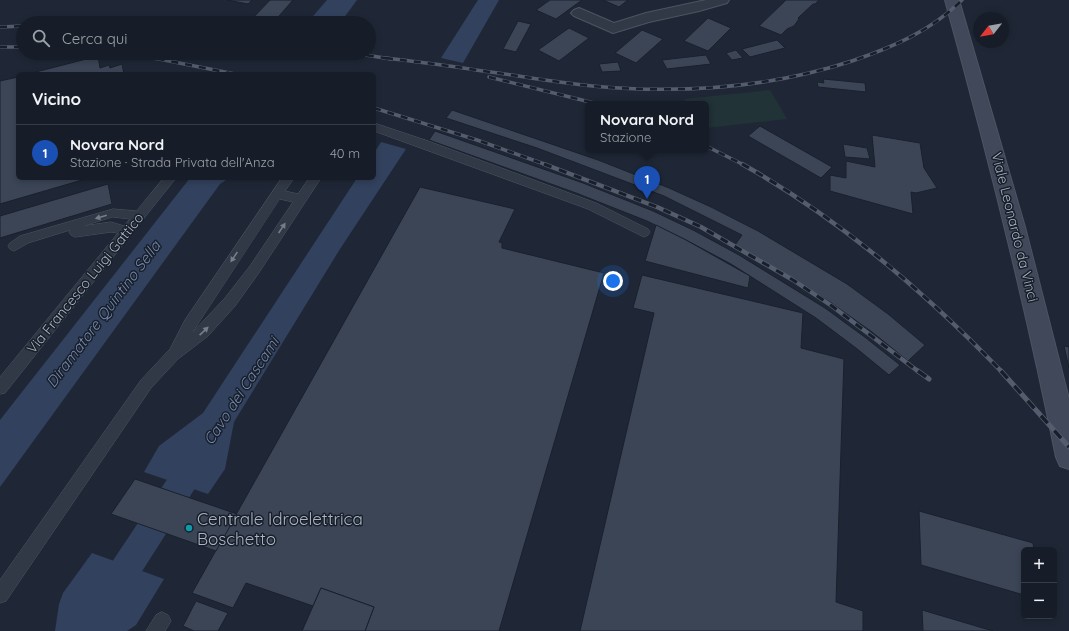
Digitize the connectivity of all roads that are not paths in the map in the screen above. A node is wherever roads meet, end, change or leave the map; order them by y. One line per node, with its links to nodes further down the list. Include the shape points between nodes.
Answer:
1 (722, 0): 3 (street, via 613,28)
2 (952, 0): 15 (street, Viale Leonardo da Vinci, via 982,98 1052,374)
3 (579, 13)
4 (376, 128): 12 (lane, via 592,206)
5 (168, 180): 10 (lane, Via Francesco Luigi Gattico)
6 (287, 180): 8 (lane)
7 (314, 180): 9 (lane)
8 (277, 194): 9 (lane); 13 (lane, one-way to 13, via 190,324)
9 (301, 200): 13 (lane, one-way to 9, via 203,332 230,302)
10 (139, 216): 11 (lane, Via Francesco Luigi Gattico); 11 (lane, one-way to 11, via 113,213 24,239 14,246 23,247 83,230 111,227)
11 (127, 231): 14 (lane, Via Francesco Luigi Gattico)
12 (644, 232)
13 (173, 355): 16 (lane, via 146,384)
14 (0, 388)
15 (1069, 457)
16 (0, 595)

